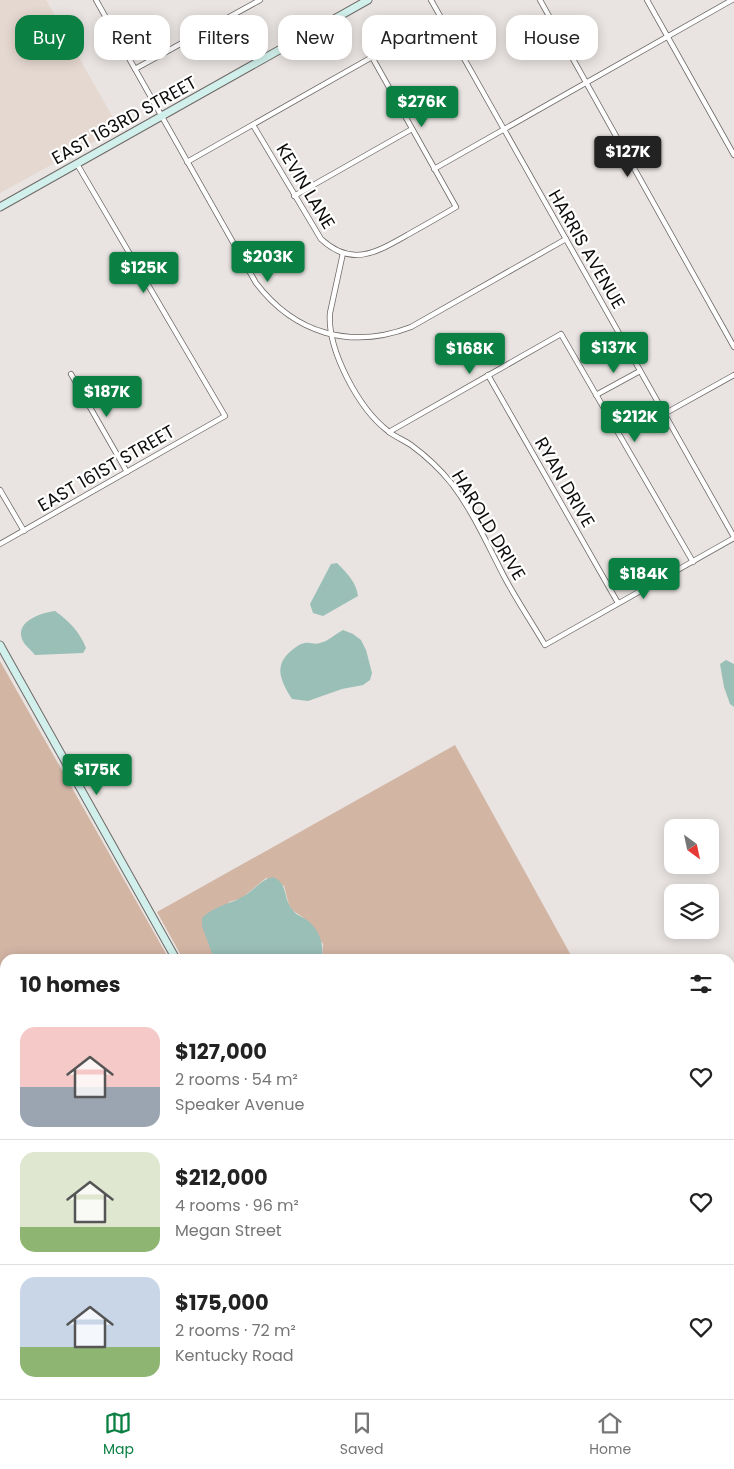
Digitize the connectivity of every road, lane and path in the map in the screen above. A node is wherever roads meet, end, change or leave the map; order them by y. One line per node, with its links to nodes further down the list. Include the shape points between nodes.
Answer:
1 (97, 0): 14 (street)
2 (260, 0): 8 (street)
3 (368, 0): 16 (street, EAST 163RD STREET)
4 (431, 0): 9 (street, HARRIS AVENUE)
5 (540, 0): 15 (street)
6 (647, 0): 10 (street)
7 (732, 0): 10 (street)
8 (253, 2): 14 (street)
9 (439, 15)
10 (668, 37): 15 (street); 20 (street)
11 (367, 60): 17 (street)
12 (374, 60): 18 (street)
13 (465, 60): 19 (street, HARRIS AVENUE)
14 (135, 70): 16 (street)
15 (586, 83): 19 (street); 29 (street)
16 (161, 116): 21 (street); 22 (street, EAST 163RD STREET)
17 (253, 124): 21 (street); 24 (street, KEVIN LANE)
18 (412, 129): 23 (street); 24 (street)
19 (504, 130): 23 (street); 26 (street, HARRIS AVENUE)
20 (734, 155)
21 (187, 162): 28 (street, via 264,294 296,320)
22 (77, 164): 25 (street, EAST 163RD STREET); 37 (street, EAST 161ST STREET, via 225,416)
23 (434, 169): 27 (street, KEVIN LANE, via 456,207 381,250 364,255)
24 (294, 196): 27 (street, KEVIN LANE, via 321,239)
25 (0, 207)
26 (566, 239): 28 (street, via 411,327 371,337); 30 (street, HARRIS AVENUE)
27 (343, 253): 28 (street, via 330,313)
28 (330, 334): 36 (street, HAROLD DRIVE, via 352,385)
29 (734, 347)
30 (640, 371): 34 (street); 35 (street, HARRIS AVENUE)
31 (71, 374): 37 (street)
32 (734, 374): 35 (street)
33 (488, 375): 34 (street, via 560,334); 36 (street); 43 (street, RYAN DRIVE)
34 (596, 395): 42 (street)
35 (664, 414): 40 (street, HARRIS AVENUE)
36 (389, 432): 43 (street, HAROLD DRIVE, via 421,452 452,485 545,645)
37 (127, 472): 39 (street, EAST 161ST STREET)
38 (0, 490): 39 (street)
39 (24, 531): 41 (street, EAST 161ST STREET)
40 (734, 538): 42 (street)
41 (0, 544)
42 (692, 562): 43 (street)
43 (618, 603)
44 (0, 645): 45 (street)
45 (173, 954)

